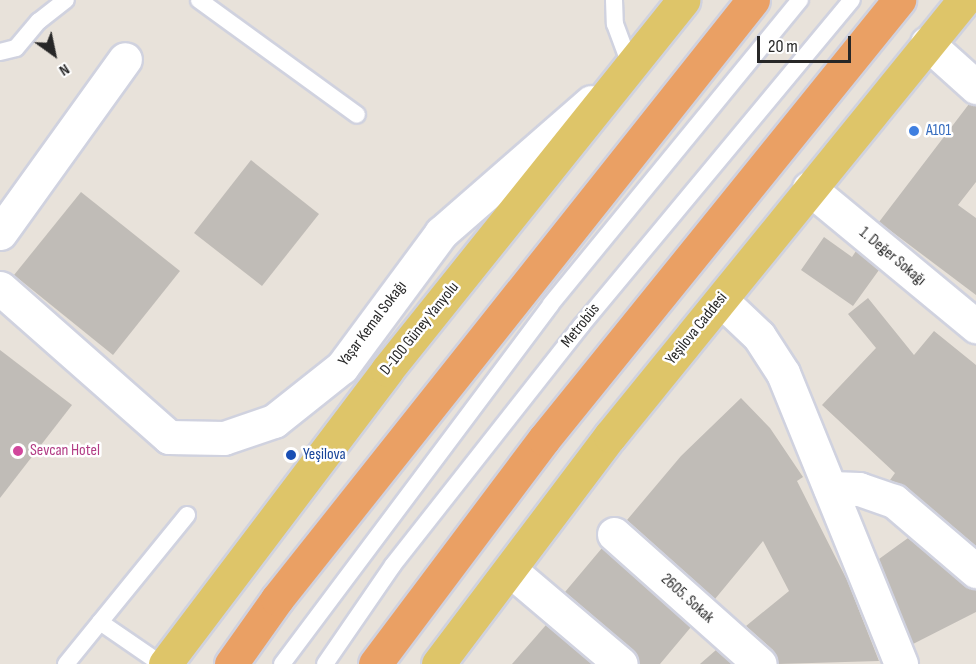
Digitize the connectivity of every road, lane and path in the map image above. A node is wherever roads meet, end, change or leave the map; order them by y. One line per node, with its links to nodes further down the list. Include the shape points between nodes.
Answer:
1 (66, 0): 11 (lane, via 39,21 16,48)
2 (199, 0): 15 (lane)
3 (614, 0): 13 (lane, via 615,24)
4 (683, 0): 13 (main road, D-100 Güney Yanyolu)
5 (753, 0): 29 (highway, via 299,572)
6 (800, 0): 30 (lane, via 544,313)
7 (852, 0): 31 (lane, Metrobüs, via 581,326 393,565)
8 (899, 0): 32 (highway, via 544,439)
9 (964, 0): 10 (main road, Yeşilova Caddesi)
10 (927, 43): 14 (street); 16 (main road, Yeşilova Caddesi)
11 (0, 52)
12 (125, 58): 17 (street)
13 (631, 68): 18 (street, Yaşar Kemal Sokağı, via 441,232 342,367 274,421 224,438 169,437); 28 (main road, D-100 Güney Yanyolu, via 387,370)
14 (976, 87)
15 (357, 115)
16 (809, 188): 19 (main road, Yeşilova Caddesi); 20 (street, 1. Değer Sokağı)
17 (0, 233)
18 (0, 288)
19 (721, 300): 21 (street, via 759,336 783,373); 24 (main road, Yeşilova Caddesi, via 610,436)
20 (976, 326)
21 (830, 488): 25 (street, via 859,489 894,501); 36 (street)
22 (187, 515): 26 (lane)
23 (614, 534): 35 (street, 2605. Sokak)
24 (510, 570): 33 (main road, Yeşilova Caddesi); 34 (street)
25 (976, 571)
26 (100, 622): 27 (lane); 28 (lane)
27 (66, 664)
28 (163, 664)
29 (231, 664)
30 (282, 664)
31 (325, 664)
32 (375, 664)
33 (438, 664)
34 (621, 664)
35 (760, 664)
36 (901, 664)

